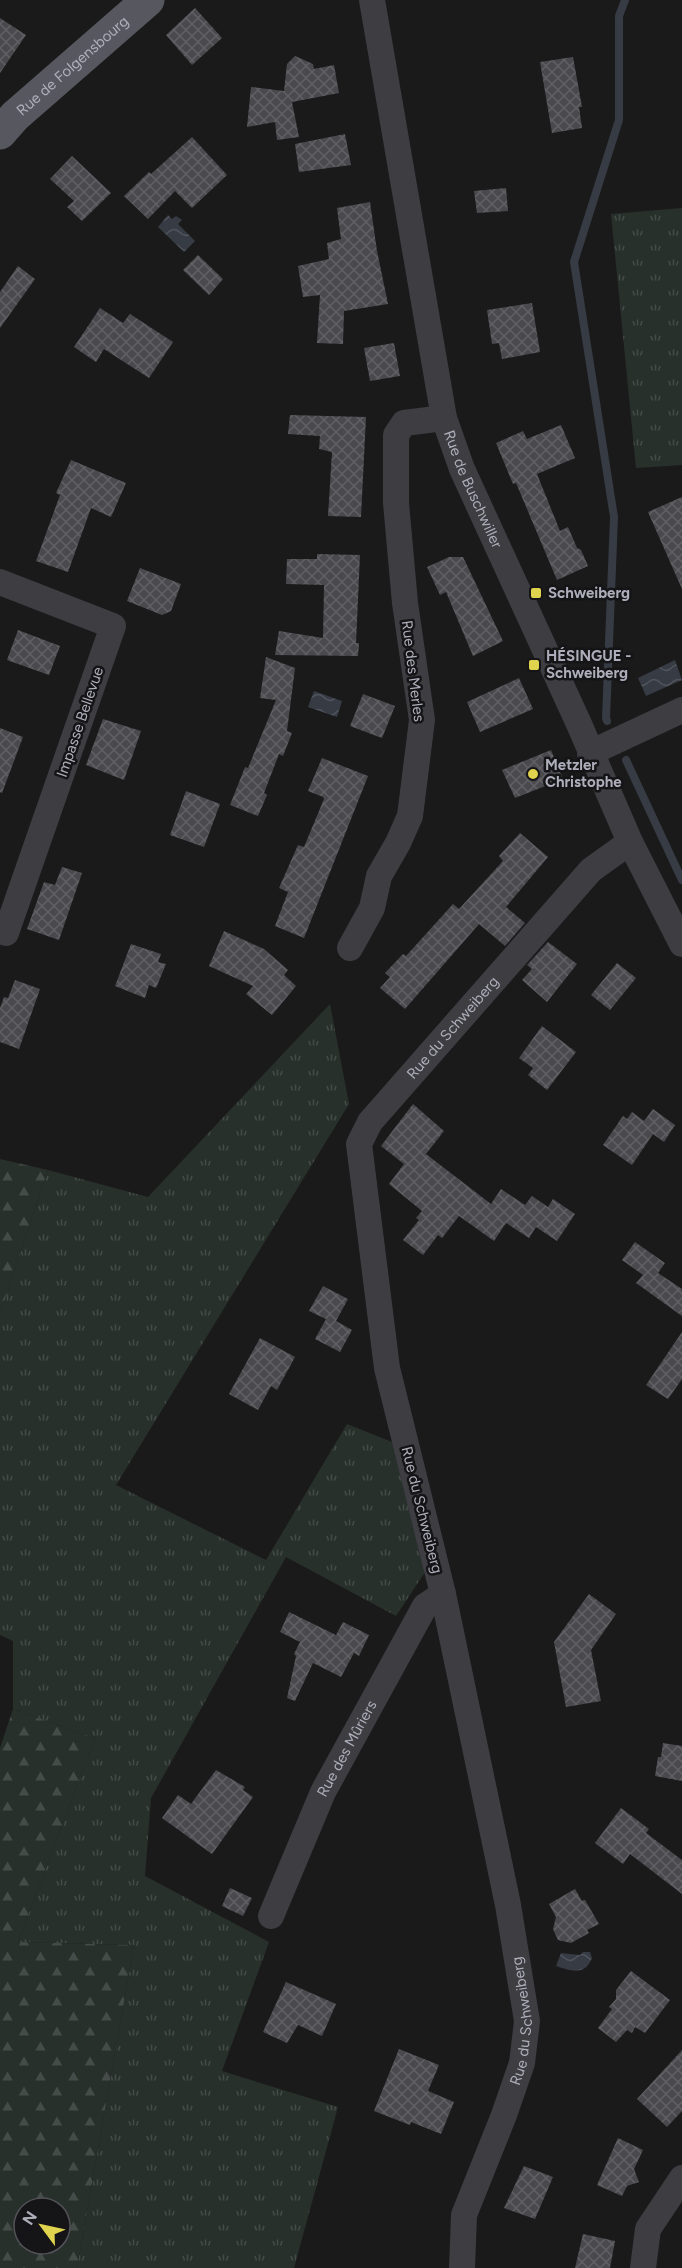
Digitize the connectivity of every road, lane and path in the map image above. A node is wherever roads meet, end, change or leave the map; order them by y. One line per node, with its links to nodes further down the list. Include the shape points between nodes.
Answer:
1 (148, 0): 3 (main road, Rue de Folgensbourg)
2 (372, 0): 4 (street, Rue de Buschwiller)
3 (0, 133)
4 (444, 418): 7 (street, Rue de Buschwiller, via 462,469); 11 (street, Rue des Merles, via 404,423 396,435 396,503 404,591 422,720 410,816 379,876 372,908)
5 (0, 582): 9 (street, Impasse Bellevue, via 113,626)
6 (682, 710): 7 (street)
7 (590, 753): 8 (street, Rue de Buschwiller)
8 (630, 842): 10 (street, Rue de Buschwiller); 12 (street, Rue du Schweiberg, via 591,870 370,1122 359,1144 387,1368)
9 (6, 933)
10 (682, 944)
11 (350, 948)
12 (443, 1594): 13 (street, Rue des Mûriers, via 425,1605 323,1792); 15 (street, Rue du Schweiberg, via 508,1905 527,2021 522,2063 464,2215)
13 (270, 1916)
14 (682, 2178): 16 (street, via 648,2229)
15 (462, 2268)
16 (643, 2268)

